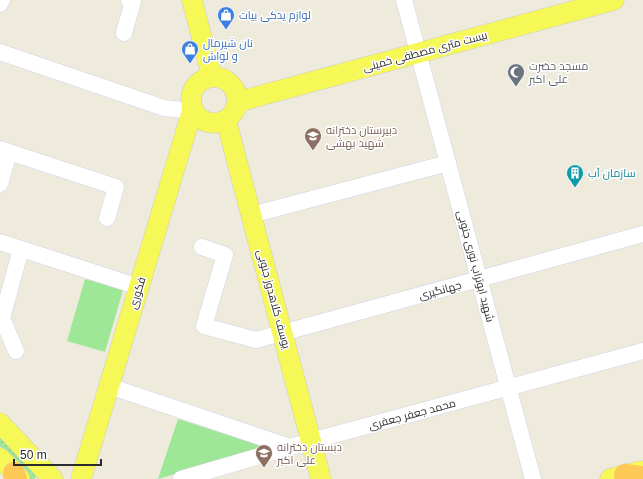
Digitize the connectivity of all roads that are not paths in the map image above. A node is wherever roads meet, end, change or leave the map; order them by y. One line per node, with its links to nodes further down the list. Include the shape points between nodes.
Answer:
1 (2, 0): 6 (street)
2 (129, 0): 7 (street, via 133,1)
3 (192, 0): 10 (main road)
4 (404, 0): 9 (street, شهید ابوتراب نوری جنوبی)
5 (614, 0): 9 (main road, بیست متری مصطفی خمینی)
6 (0, 4)
7 (124, 33)
8 (0, 52): 12 (street, via 164,108)
9 (419, 53): 11 (main road, بیست متری مصطفی خمینی); 15 (street, شهید ابوتراب نوری جنوبی)
10 (212, 77): 11 (main road, via 225,79 230,83 235,89); 12 (main road, via 194,88)
11 (237, 102): 13 (main road)
12 (193, 108): 13 (main road, via 204,120 215,123); 24 (main road, فکوری)
13 (226, 120): 17 (main road, یوسف کلاهدوز جنوبی)
14 (5, 150): 16 (street); 18 (street, via 116,187)
15 (448, 163): 17 (street); 23 (street, شهید ابوتراب نوری جنوبی)
16 (0, 184)
17 (251, 216): 25 (main road, یوسف کلاهدوز جنوبی)
18 (107, 218)
19 (643, 234): 23 (street, جهانگیری)
20 (0, 242): 22 (street)
21 (202, 247): 25 (street, جهانگیری, via 225,255 204,326 256,340)
22 (21, 249): 24 (street); 26 (street, via 2,318)
23 (480, 279): 25 (street, جهانگیری); 29 (street, شهید ابوتراب نوری جنوبی)
24 (139, 287): 28 (main road, فکوری)
25 (282, 333): 31 (main road, یوسف کلاهدوز جنوبی)
26 (16, 351)
27 (643, 351): 29 (street, محمد جعفر جعفری)
28 (110, 386): 32 (street); 34 (main road, فکوری)
29 (509, 388): 31 (street, محمد جعفر جعفری); 37 (street, شهید ابوتراب نوری جنوبی)
30 (0, 423): 33 (main road)
31 (311, 441): 32 (street, محمد جعفر جعفری); 36 (main road, یوسف کلاهدوز جنوبی)
32 (290, 447): 35 (street, محمد جعفر جعفری)
33 (51, 478)
34 (81, 479)
35 (181, 479)
36 (321, 479)
37 (533, 479)

